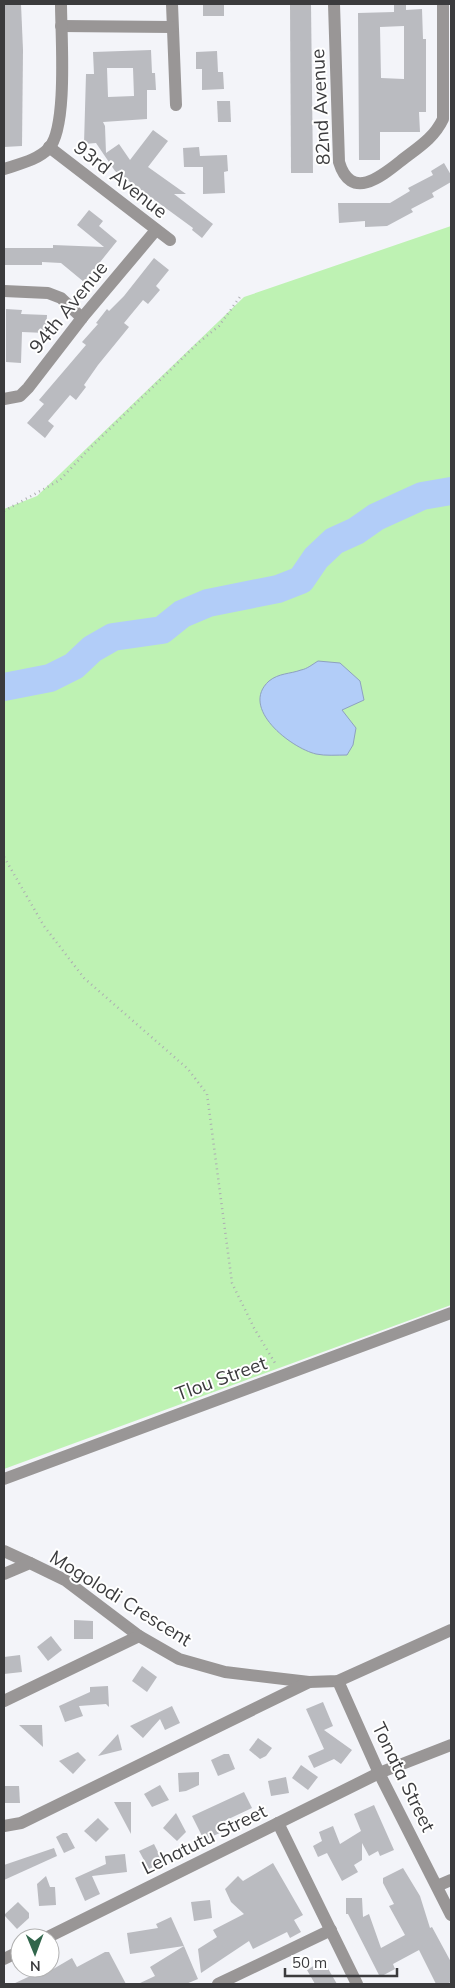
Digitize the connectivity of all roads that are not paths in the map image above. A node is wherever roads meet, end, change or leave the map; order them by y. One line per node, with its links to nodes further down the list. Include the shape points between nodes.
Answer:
1 (61, 4): 5 (street)
2 (172, 4): 6 (street)
3 (334, 4): 8 (street, 82nd Avenue, via 338,162 342,173 363,184 376,180 436,133)
4 (442, 4): 8 (street, 82nd Avenue)
5 (61, 26): 6 (street); 9 (street, via 61,107 57,133)
6 (172, 27): 7 (street)
7 (176, 105)
8 (447, 120)
9 (49, 147): 10 (street, via 38,156); 11 (street, 93rd Avenue)
10 (4, 169)
11 (156, 230): 12 (street, 93rd Avenue); 14 (street, 94th Avenue)
12 (170, 240)
13 (4, 291): 14 (street, via 48,293 61,298)
14 (82, 318): 15 (street, 94th Avenue, via 28,388 20,396)
15 (4, 398)
16 (451, 1313): 17 (street, Tlou Street)
17 (4, 1479)
18 (4, 1551): 19 (street)
19 (30, 1563): 20 (street, Mogolodi Crescent); 22 (street, Mogolodi Crescent, via 65,1580)
20 (4, 1574)
21 (451, 1630): 23 (street)
22 (139, 1636): 24 (street, Mogolodi Crescent, via 179,1659 225,1672); 25 (street)
23 (338, 1681): 24 (street, Mogolodi Crescent); 27 (street, Tonata Street)
24 (309, 1682): 29 (street, Mogolodi Crescent, via 21,1823)
25 (4, 1701)
26 (451, 1745): 27 (street, Lehatutu Street)
27 (379, 1773): 28 (street, Lehatutu Street); 31 (street, Tonata Street)
28 (278, 1823): 33 (street); 34 (street, Lehatutu Street)
29 (4, 1826)
30 (451, 1880): 31 (street)
31 (437, 1886): 32 (street, Tonata Street)
32 (451, 1915)
33 (331, 1930): 35 (street); 36 (street)
34 (60, 1931)
35 (218, 1984)
36 (357, 1984)

